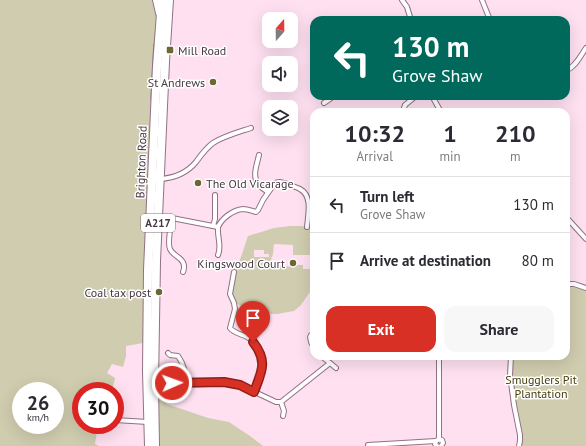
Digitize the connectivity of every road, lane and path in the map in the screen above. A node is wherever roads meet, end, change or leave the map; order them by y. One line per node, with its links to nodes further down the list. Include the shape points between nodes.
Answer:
1 (156, 0): 8 (main road)
2 (162, 0): 8 (highway, Brighton Road / A217)
3 (169, 0): 17 (highway, Brighton Road / A217)
4 (402, 0): 6 (street)
5 (482, 0): 7 (street)
6 (410, 16)
7 (488, 16)
8 (160, 18): 44 (highway, Brighton Road / A217, via 148,270)
9 (586, 48): 10 (street)
10 (570, 68)
11 (328, 100): 13 (street)
12 (411, 100): 14 (street)
13 (324, 103)
14 (404, 108)
15 (251, 128): 17 (street, via 214,143 184,172)
16 (259, 155): 18 (street, via 255,179 259,186)
17 (160, 179): 22 (highway, Brighton Road / A217)
18 (268, 192): 20 (street, via 275,182 281,182 302,190); 24 (street, via 256,212 238,210)
19 (215, 195): 24 (street)
20 (309, 204): 25 (street)
21 (172, 218): 22 (street); 24 (street); 28 (street, via 170,247 183,263)
22 (158, 221): 39 (highway, Brighton Road / A217)
23 (570, 221): 26 (street)
24 (215, 226): 27 (street, via 220,245)
25 (307, 227)
26 (586, 239)
27 (218, 255)
28 (183, 272)
29 (234, 272): 40 (street, via 230,294 235,309 230,328 253,342 262,358 262,372)
30 (570, 284): 31 (street)
31 (586, 288)
32 (168, 353): 38 (street, via 178,356 183,364)
33 (326, 360): 36 (street)
34 (439, 360): 45 (street)
35 (511, 360): 50 (street, via 510,375 520,435)
36 (330, 363): 37 (street); 41 (street)
37 (336, 368)
38 (185, 383): 39 (street); 40 (street, via 224,382 240,385)
39 (154, 384): 48 (highway, Brighton Road / A217)
40 (254, 392): 41 (street)
41 (281, 402): 42 (street)
42 (283, 416)
43 (124, 421): 44 (street)
44 (148, 422): 47 (highway, Brighton Road / A217)
45 (437, 442): 46 (street); 49 (street, via 442,440)
46 (368, 445)
47 (149, 446)
48 (155, 446)
49 (441, 446)
50 (519, 446)

